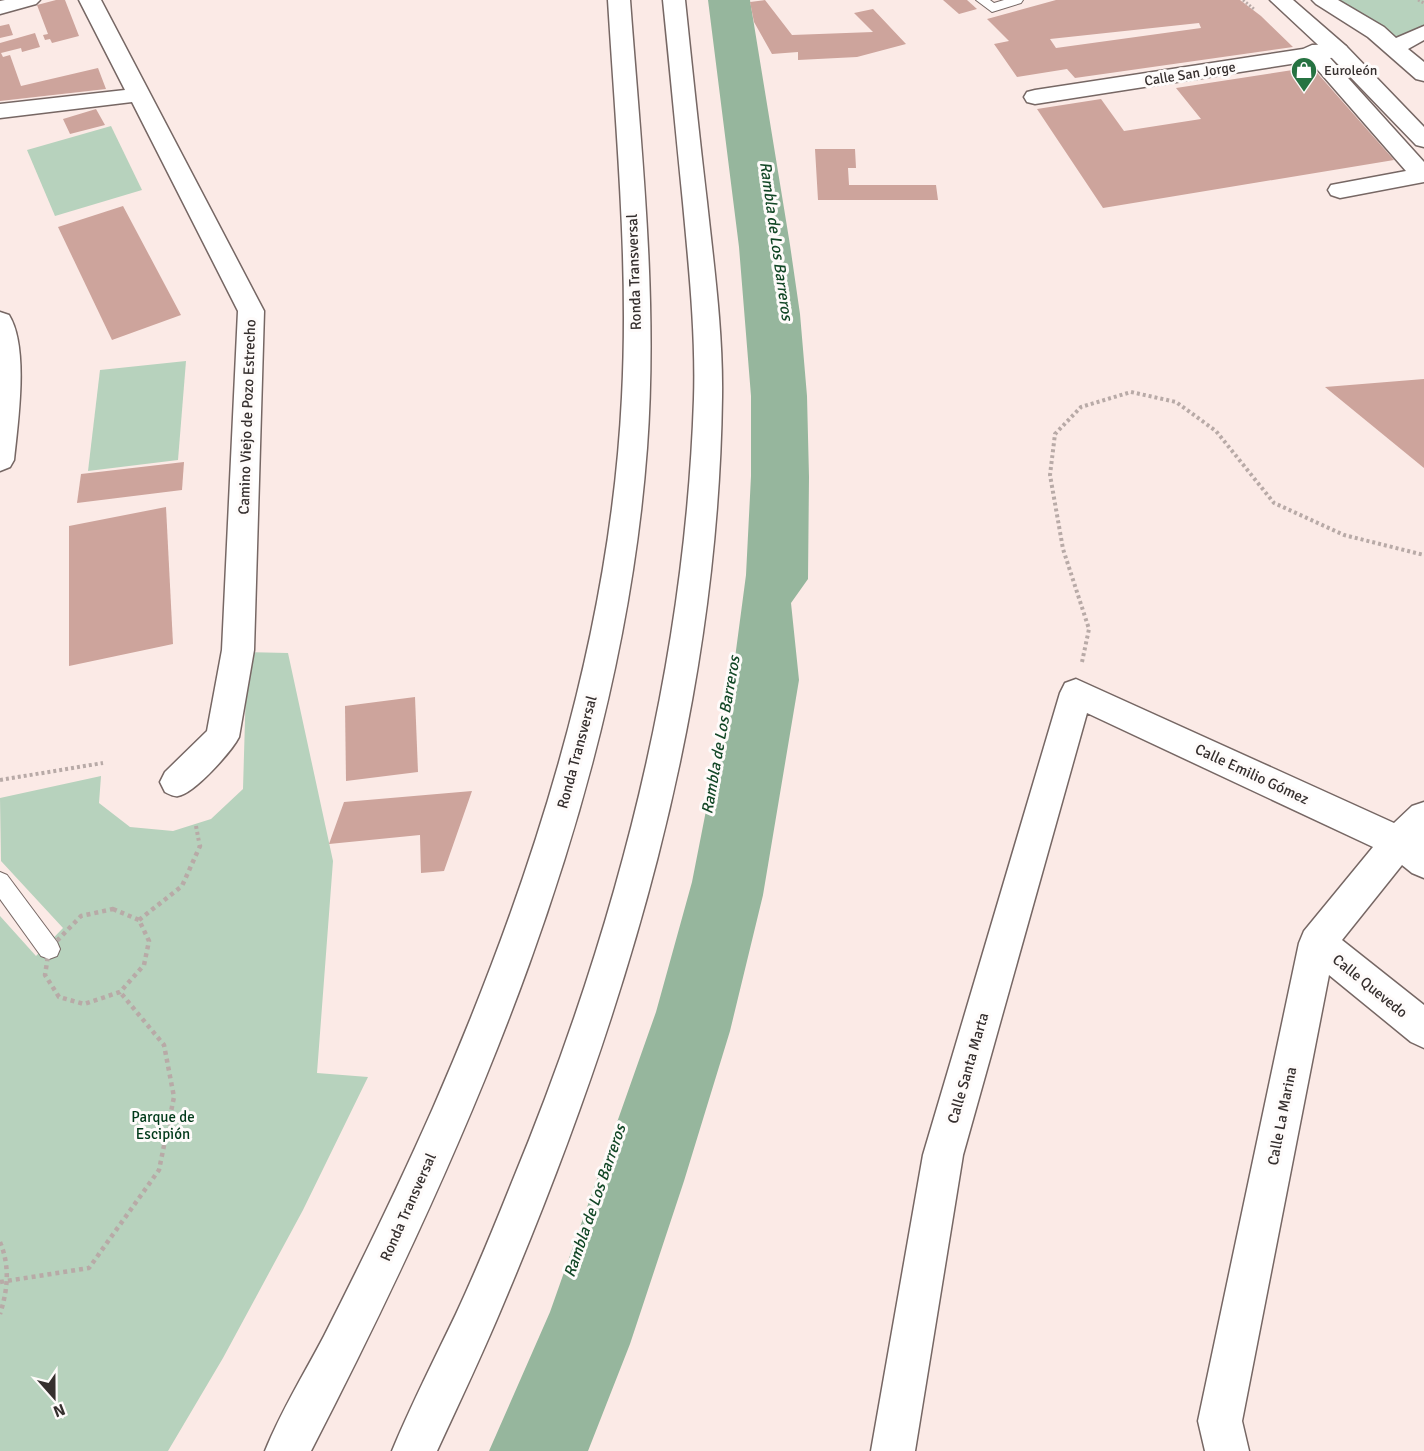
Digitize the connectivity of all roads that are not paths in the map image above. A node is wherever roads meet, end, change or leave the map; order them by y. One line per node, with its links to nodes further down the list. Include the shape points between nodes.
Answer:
1 (29, 0): 10 (main road)
2 (90, 0): 18 (main road, Camino Viejo de Pozo Estrecho)
3 (605, 0): 24 (main road)
4 (619, 0): 24 (main road, Ronda Transversal)
5 (982, 0): 6 (lane, via 992,8)
6 (1017, 0)
7 (1281, 0): 14 (main road)
8 (1308, 0): 16 (main road)
9 (1323, 0): 13 (main road)
10 (0, 8)
11 (677, 10): 35 (main road, via 700,249 708,396 699,572 684,667 638,871 600,998 490,1287)
12 (1424, 32): 13 (main road)
13 (1394, 47): 17 (main road)
14 (1338, 51): 15 (main road, Calle San Jorge, via 1312,52); 21 (main road)
15 (1315, 54): 19 (main road, Calle San Jorge); 22 (main road)
16 (1386, 68)
17 (1424, 74)
18 (137, 95): 20 (main road); 28 (main road, Camino Viejo de Pozo Estrecho, via 251,311 238,650 222,737)
19 (1035, 97)
20 (0, 111)
21 (1424, 140)
22 (1424, 174): 23 (main road)
23 (1340, 190)
24 (637, 319): 34 (main road, Ronda Transversal, via 636,396 620,567 602,658 549,855 508,974 444,1127 391,1247)
25 (0, 321): 26 (main road, via 4,328 7,400)
26 (0, 460)
27 (1076, 693): 29 (main road, Calle Emilio Gómez); 36 (main road, Calle Santa Marta, via 943,1155)
28 (177, 782)
29 (1416, 840): 31 (main road, Calle La Marina)
30 (0, 882): 32 (lane)
31 (1317, 943): 33 (main road, Calle Quevedo); 37 (main road, Calle La Marina, via 1220,1421)
32 (49, 949)
33 (1424, 1029)
34 (286, 1451)
35 (414, 1451)
36 (893, 1451)
37 (1227, 1451)

